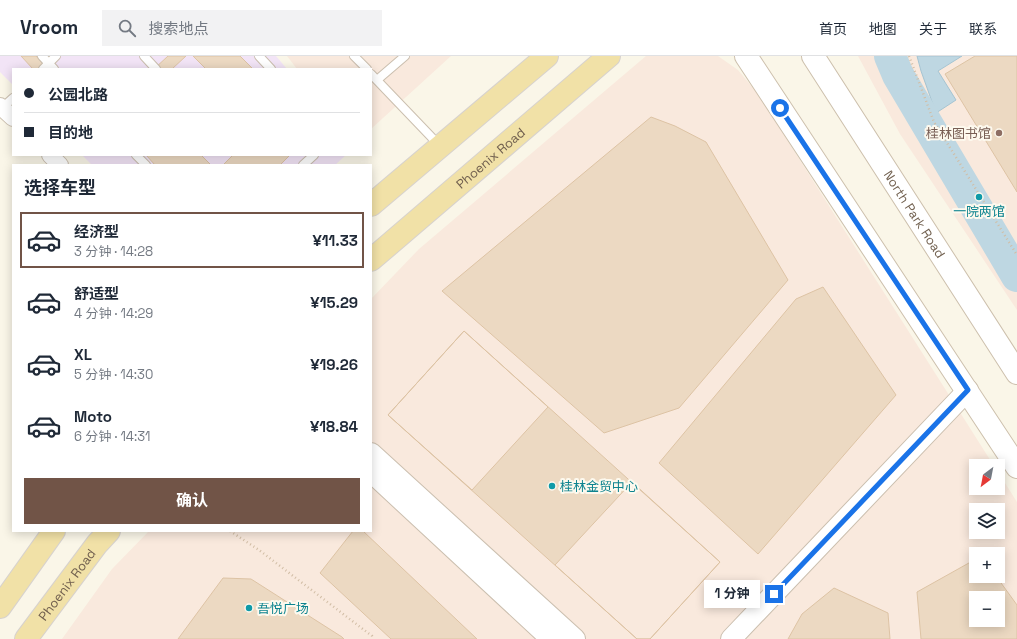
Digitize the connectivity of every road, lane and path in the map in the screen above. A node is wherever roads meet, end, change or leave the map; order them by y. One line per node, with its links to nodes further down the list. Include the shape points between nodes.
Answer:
1 (42, 56): 12 (lane)
2 (56, 56): 12 (lane)
3 (144, 56): 13 (lane)
4 (259, 56): 14 (lane)
5 (354, 56): 15 (lane)
6 (405, 56): 17 (lane)
7 (547, 56): 18 (main road)
8 (609, 56): 27 (main road, Phoenix Road)
9 (746, 56): 29 (main road)
10 (909, 56): 26 (path, via 934,122)
11 (816, 60): 28 (main road, North Park Road)
12 (48, 67)
13 (155, 68)
14 (270, 68)
15 (366, 68)
16 (372, 75): 17 (lane)
17 (377, 80): 18 (lane)
18 (440, 146): 25 (main road)
19 (51, 156): 22 (street)
20 (137, 156): 23 (lane)
21 (313, 156): 24 (lane)
22 (59, 164)
23 (145, 164)
24 (304, 164)
25 (372, 204)
26 (1017, 255)
27 (372, 259)
28 (1017, 373)
29 (970, 395): 31 (main road); 41 (street); 42 (street)
30 (372, 454): 40 (street)
31 (1017, 467)
32 (372, 473): 39 (street)
33 (53, 532): 36 (main road)
34 (108, 532): 37 (main road, Phoenix Road)
35 (232, 532): 38 (path, via 259,550)
36 (0, 607)
37 (26, 639)
38 (373, 639)
39 (551, 639)
40 (575, 639)
41 (731, 639)
42 (749, 639)

